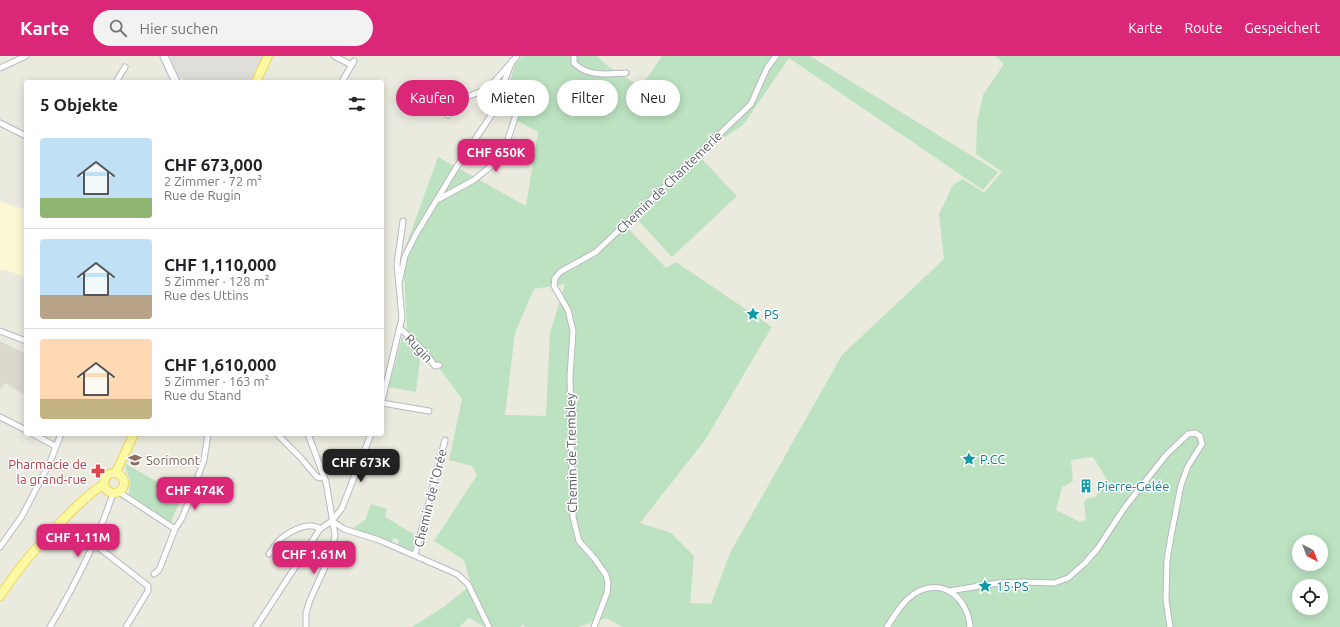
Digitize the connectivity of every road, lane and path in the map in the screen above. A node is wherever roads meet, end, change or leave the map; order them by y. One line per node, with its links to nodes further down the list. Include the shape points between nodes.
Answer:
1 (26, 56): 10 (street)
2 (164, 56): 13 (main road)
3 (268, 56): 14 (main road)
4 (334, 56): 15 (street, via 353,63)
5 (517, 56): 8 (street)
6 (574, 56): 11 (street, via 574,63 581,70 595,74)
7 (776, 56): 22 (street, Chemin de Chantemerle, via 751,104 596,252)
8 (512, 61): 16 (street, via 495,81 482,91); 20 (street, via 492,114)
9 (125, 67): 12 (street)
10 (0, 68)
11 (626, 73)
12 (117, 80)
13 (175, 80)
14 (257, 80)
15 (344, 80)
16 (469, 96)
17 (516, 116): 20 (street, via 502,157 474,180)
18 (0, 123): 19 (street)
19 (24, 135)
20 (438, 199): 23 (street, via 405,256)
21 (403, 222): 23 (street, via 397,264)
22 (560, 272): 61 (street, Chemin de Trembley, via 555,278 554,286 568,310 573,331 570,376 573,517 579,541 595,558 608,583 607,593)
23 (399, 283): 24 (street, via 402,312)
24 (400, 328): 27 (street, Rugin, via 425,352 435,366); 28 (street)
25 (0, 331): 26 (street)
26 (24, 340)
27 (439, 365)
28 (384, 394)
29 (384, 402): 30 (street)
30 (429, 411)
31 (0, 417): 32 (street)
32 (24, 429)
33 (37, 436): 41 (street)
34 (60, 436): 41 (street)
35 (133, 436): 42 (main road)
36 (208, 436): 47 (street, via 204,460 187,507)
37 (279, 436): 43 (street)
38 (309, 436): 46 (street, via 326,482)
39 (370, 436): 46 (street, via 342,508)
40 (445, 440): 52 (street, Chemin de l'Orée)
41 (55, 446): 50 (street, via 50,462 22,516)
42 (116, 472): 44 (main road, via 107,475); 45 (main road, via 122,476 124,482)
43 (320, 478)
44 (104, 484): 45 (main road, via 106,490); 55 (main road, via 86,496 37,546)
45 (116, 492): 47 (street); 49 (street)
46 (332, 520): 48 (street); 52 (street, via 344,528); 59 (street, via 335,535 331,554 310,600 306,613)
47 (175, 529): 53 (street, via 159,570)
48 (320, 529): 51 (street, via 315,525 308,525 282,537); 58 (street)
49 (93, 543): 56 (street, via 73,590); 57 (street, via 148,586 148,591)
50 (0, 547)
51 (269, 554)
52 (415, 555): 60 (street, via 458,574 468,584)
53 (154, 574)
54 (949, 591): 62 (street, via 932,588 915,594 905,602); 63 (street, via 965,607); 64 (street, via 998,583 1054,583 1068,578 1098,548 1125,507 1166,455 1183,438 1195,433 1200,436 1202,444 1180,485 1167,560 1166,600)
55 (0, 596)
56 (50, 627)
57 (126, 627)
58 (256, 627)
59 (306, 627)
60 (489, 627)
61 (594, 627)
62 (887, 627)
63 (970, 627)
64 (1170, 627)

